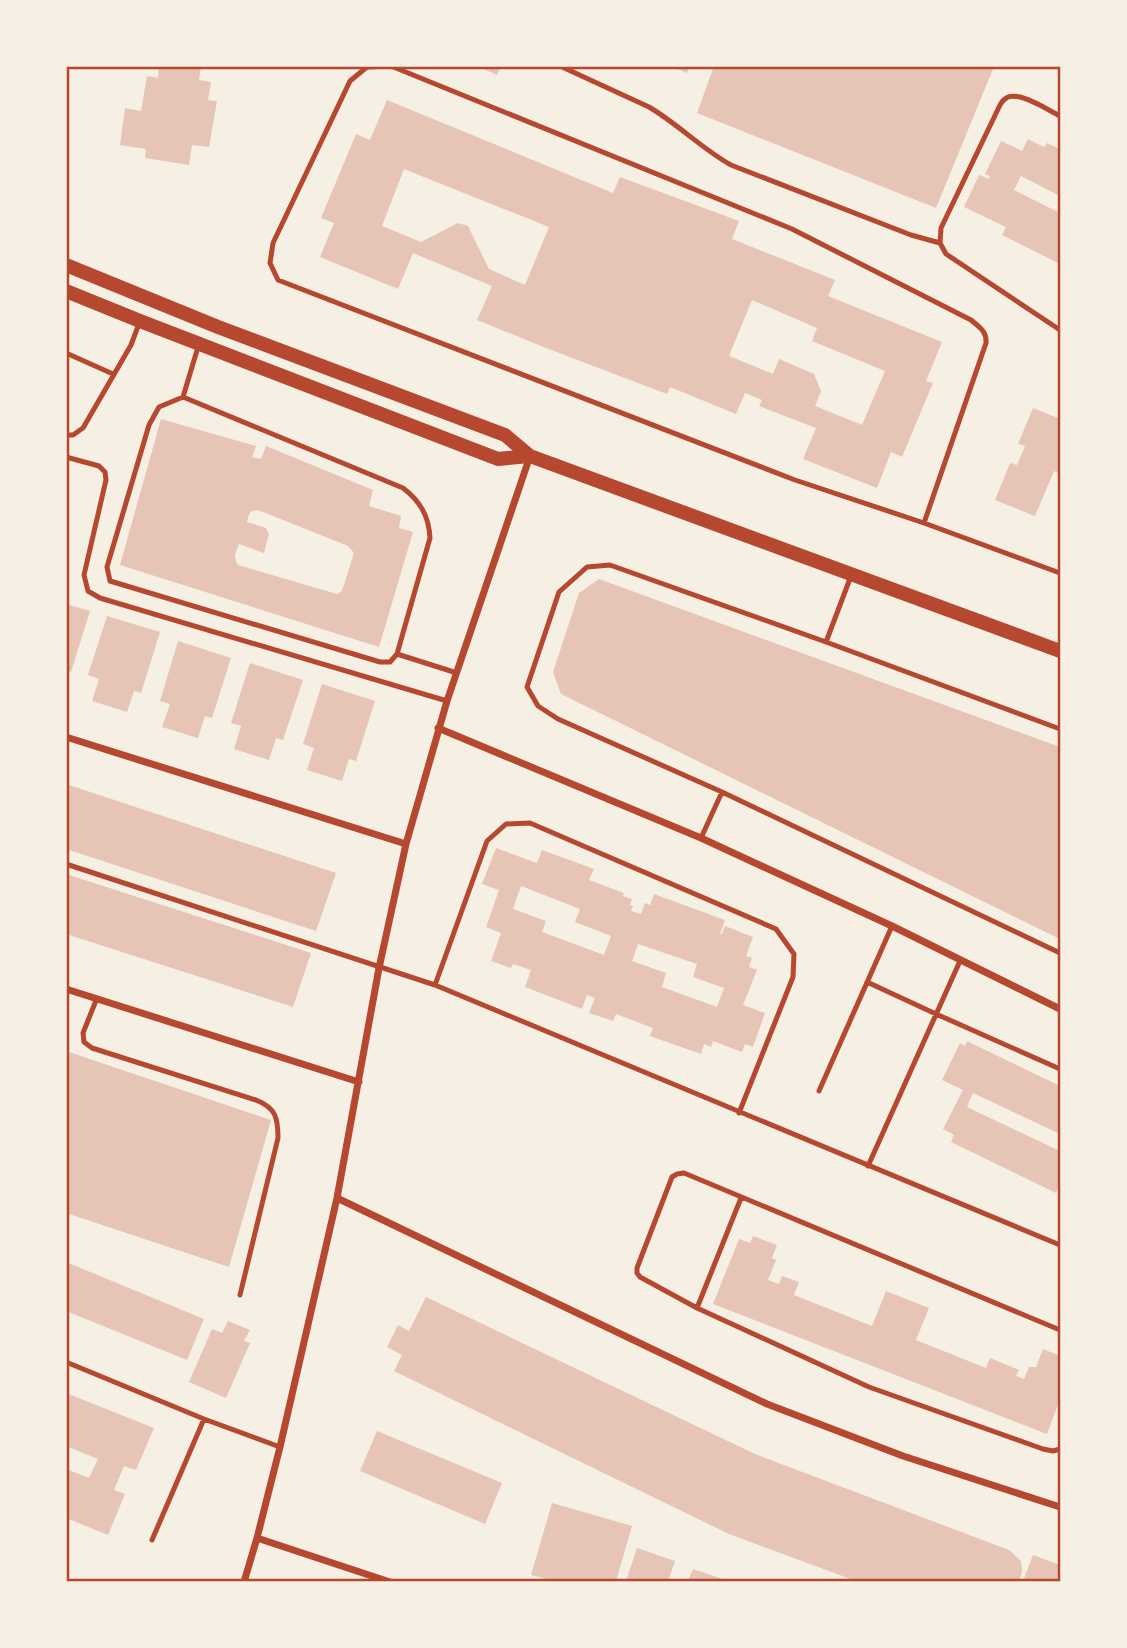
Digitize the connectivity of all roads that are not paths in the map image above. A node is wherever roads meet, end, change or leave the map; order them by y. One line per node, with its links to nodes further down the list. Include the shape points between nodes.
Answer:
1 (390, 66): 16 (lane, via 792,229 980,327 986,343); 16 (lane, via 367,67 350,81 273,243 270,263 278,280 795,480)
2 (560, 66): 4 (lane, via 649,107 731,165)
3 (1060, 116): 4 (lane, via 1025,98 1004,99 940,228)
4 (940, 243): 8 (lane, via 946,254)
5 (66, 265): 14 (main road, via 505,436)
6 (66, 291): 7 (main road)
7 (140, 321): 9 (main road); 11 (lane)
8 (1060, 330)
9 (199, 344): 12 (lane); 14 (main road, via 498,459)
10 (66, 353): 11 (lane)
11 (113, 374): 13 (lane, via 83,428)
12 (183, 397): 21 (lane, via 403,488 414,497 430,524 430,538); 21 (lane, via 159,407 149,425 107,567 110,581 380,662 390,662)
13 (66, 436)
14 (530, 456): 18 (main road); 22 (street)
15 (66, 457): 23 (lane, via 105,472 84,575 88,591)
16 (924, 523): 17 (lane)
17 (1060, 573)
18 (852, 574): 19 (lane); 20 (main road)
19 (826, 642): 25 (lane); 27 (lane, via 610,565 587,568 559,592 527,687 538,706)
20 (1060, 651)
21 (397, 654): 22 (lane)
22 (457, 674): 23 (street)
23 (447, 701): 24 (street)
24 (438, 728): 28 (street); 29 (street)
25 (1060, 729)
26 (66, 737): 29 (street)
27 (722, 792): 28 (lane); 32 (lane)
28 (701, 838): 31 (street)
29 (406, 844): 34 (street)
30 (66, 864): 34 (lane)
31 (892, 926): 33 (street); 35 (lane)
32 (1060, 953)
33 (960, 961): 39 (street); 40 (lane)
34 (379, 968): 36 (lane); 42 (street)
35 (867, 982): 40 (lane); 43 (lane)
36 (435, 985): 44 (lane); 44 (lane, via 487,841 506,824 530,823 776,929 794,954 793,977)
37 (66, 989): 38 (street)
38 (97, 998): 42 (street); 49 (lane, via 83,1033 84,1042 92,1048 256,1100 275,1113 278,1138)
39 (1060, 1009)
40 (936, 1014): 41 (lane); 45 (lane)
41 (1060, 1069)
42 (359, 1082): 46 (street)
43 (819, 1091)
44 (739, 1113): 45 (lane)
45 (868, 1166): 48 (lane)
46 (337, 1198): 54 (street); 56 (street, via 767,1404 903,1456)
47 (741, 1198): 50 (lane); 50 (lane, via 684,1173 672,1177 637,1273); 51 (lane)
48 (1060, 1245)
49 (240, 1295)
50 (697, 1308): 55 (lane, via 869,1388 1043,1449)
51 (1060, 1330)
52 (66, 1362): 53 (lane)
53 (204, 1419): 54 (lane); 58 (lane)
54 (279, 1447): 57 (street)
55 (1060, 1449)
56 (1060, 1507)
57 (257, 1538): 59 (street); 60 (street)
58 (152, 1540)
59 (244, 1581)
60 (390, 1581)

